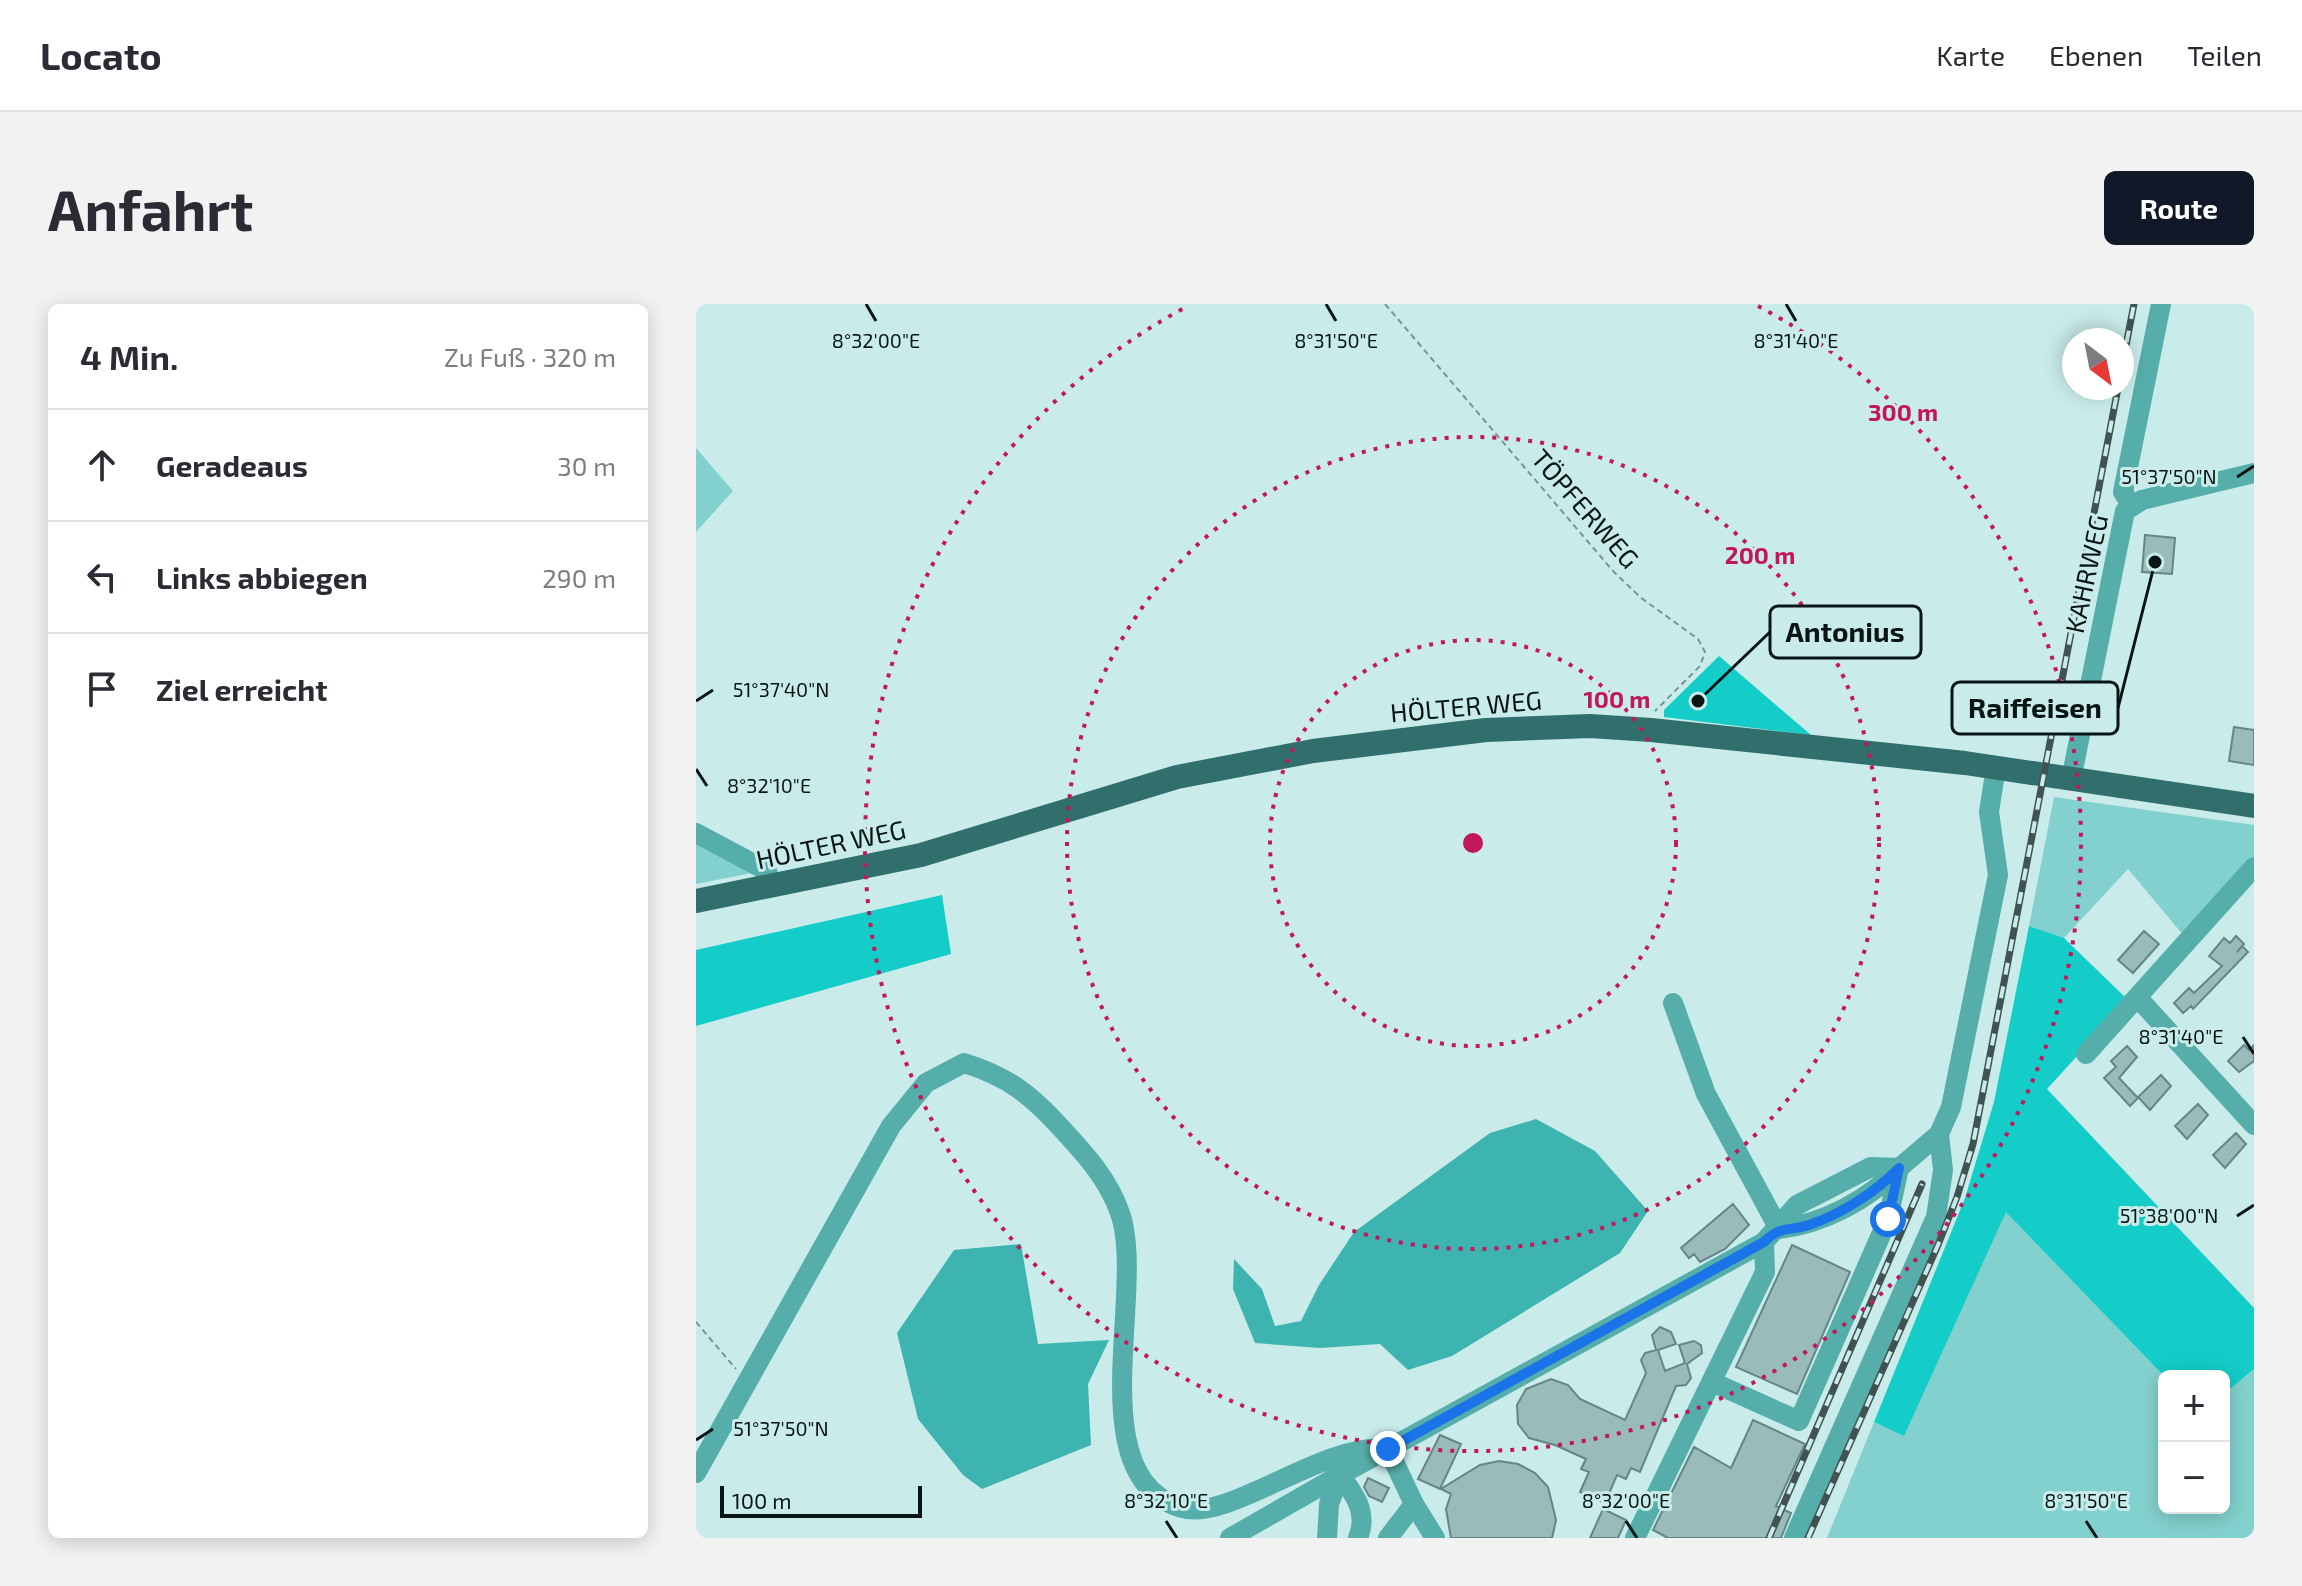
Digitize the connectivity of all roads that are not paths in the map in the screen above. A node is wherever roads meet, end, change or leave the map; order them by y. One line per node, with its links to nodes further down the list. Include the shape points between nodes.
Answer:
1 (2161, 304): 3 (street, via 2123,492)
2 (2254, 473): 3 (street, KAHRWEG)
3 (2131, 505): 5 (street, KAHRWEG, via 2116,541)
4 (1996, 767): 5 (main road, HÖLTER WEG); 9 (main road, HÖLTER WEG, via 1651,730 1486,730 1313,751 1177,777 921,855); 15 (street, via 1989,812 1998,875 1951,1107)
5 (2071, 780): 6 (main road, HÖLTER WEG)
6 (2254, 806)
7 (696, 833): 9 (street, via 767,871)
8 (2254, 867): 11 (street)
9 (772, 887): 10 (main road, HÖLTER WEG)
10 (696, 901)
11 (2138, 998): 13 (street); 14 (street)
12 (1673, 1003): 17 (street, via 1706,1094)
13 (2086, 1054)
14 (2254, 1125)
15 (1939, 1134): 16 (street); 30 (street, via 1943,1170 1936,1217)
16 (1899, 1168): 17 (street, via 1871,1167 1797,1205); 18 (street, via 1888,1219 1799,1421)
17 (1771, 1235): 18 (street, via 1765,1272); 19 (street)
18 (1712, 1382): 29 (street)
19 (1388, 1449): 20 (street, via 1371,1447 1308,1466 1219,1506 1184,1509 1157,1495 1140,1478 1126,1444 1129,1273 1121,1215 1100,1169 1045,1110 1001,1075 964,1063 926,1083 891,1126); 21 (street); 22 (street)
20 (696, 1473)
21 (1340, 1475): 23 (street); 25 (street, via 1329,1504); 26 (street, via 1357,1497 1364,1523)
22 (1414, 1504): 27 (street); 28 (street)
23 (1263, 1531): 24 (street)
24 (1230, 1538)
25 (1327, 1538)
26 (1358, 1538)
27 (1388, 1538)
28 (1435, 1538)
29 (1635, 1538)
30 (1794, 1538)

